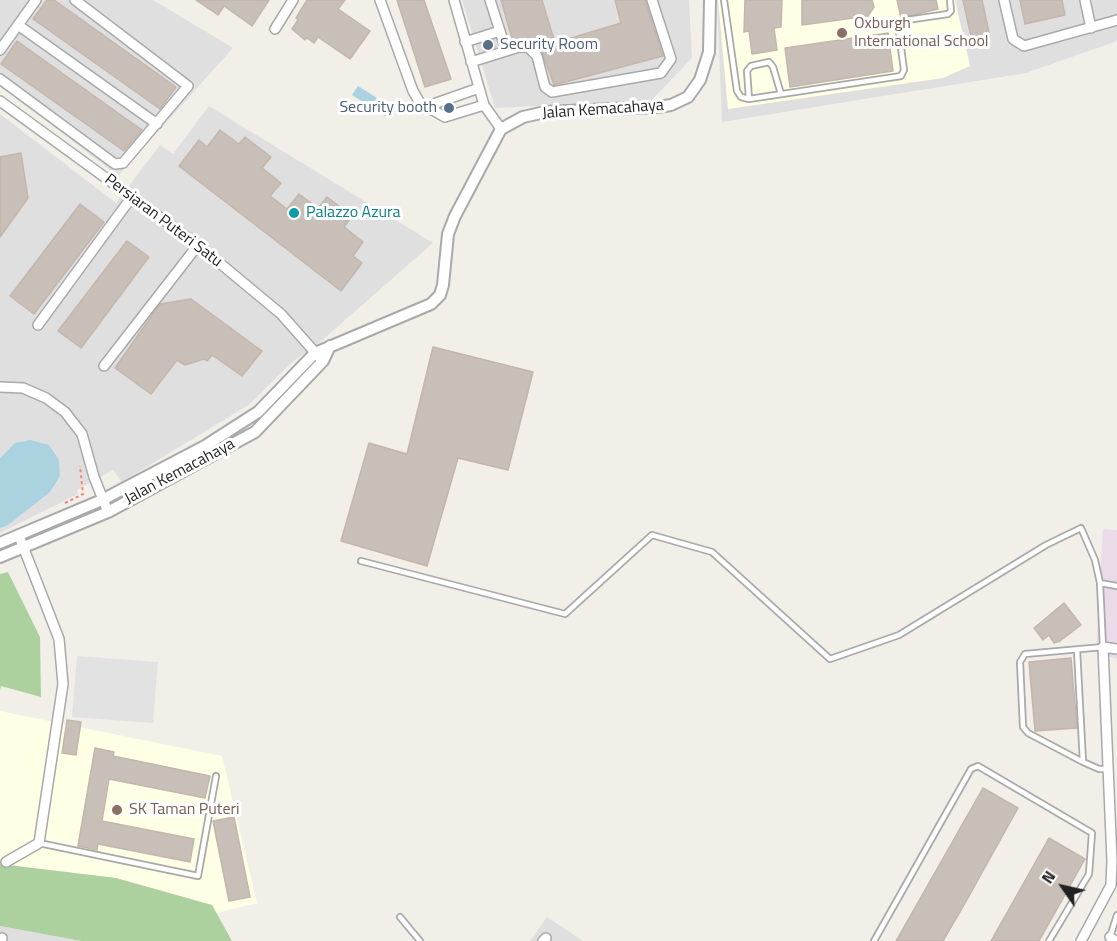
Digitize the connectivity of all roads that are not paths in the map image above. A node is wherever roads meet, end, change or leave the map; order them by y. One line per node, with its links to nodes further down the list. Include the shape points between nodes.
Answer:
1 (36, 0): 14 (street)
2 (75, 0): 31 (street, via 188,86)
3 (293, 0): 16 (street)
4 (380, 0): 30 (street, via 413,91)
5 (453, 0): 18 (street)
6 (490, 0): 17 (street)
7 (652, 0): 20 (street, via 671,59 661,73 552,92 545,87 537,56 528,47)
8 (710, 0): 32 (street, Jalan Kemacahaya, via 710,52 700,80 688,97 657,107 545,112 523,117)
9 (724, 0): 23 (lane)
10 (950, 0): 26 (lane, via 948,14 907,20 899,33 904,75)
11 (1004, 0): 15 (street, via 1013,39 1024,46)
12 (1085, 0): 15 (street)
13 (1117, 20): 15 (street)
14 (18, 25): 19 (street); 31 (street)
15 (1091, 28)
16 (275, 29)
17 (500, 31): 18 (street); 20 (street)
18 (465, 42): 21 (street)
19 (0, 50)
20 (506, 50): 21 (street)
21 (471, 62): 25 (street)
22 (747, 71): 23 (lane); 26 (lane, via 751,66 769,62); 27 (lane)
23 (733, 73): 27 (lane, via 737,91)
24 (0, 79): 31 (street, via 118,165)
25 (479, 88): 29 (street); 30 (street)
26 (781, 94): 27 (lane)
27 (749, 99)
28 (0, 101): 33 (street, Persiaran Puteri Satu)
29 (484, 105): 30 (street, via 445,117); 32 (street)
30 (425, 107)
31 (157, 124)
32 (501, 129): 36 (street, Jalan Kemacahaya, via 448,234 440,295 430,304 330,346)
33 (131, 198): 34 (street, Persiaran Puteri Satu); 35 (street)
34 (198, 245): 36 (street, Persiaran Puteri Satu, via 282,314); 37 (street)
35 (38, 325)
36 (319, 357): 39 (street, Jalan Kemacahaya, via 258,412 205,446); 40 (street, Jalan Kemacahaya, via 255,432)
37 (104, 366)
38 (0, 387): 39 (street, via 23,388 65,412 82,434)
39 (102, 500): 40 (street); 41 (street, Jalan Kemacahaya)
40 (108, 512): 43 (street, Jalan Kemacahaya)
41 (19, 536): 42 (street, Jalan Kemacahaya); 43 (street)
42 (0, 543)
43 (23, 548): 44 (street, Jalan Kemacahaya); 54 (street, via 59,639 63,684)
44 (0, 557)
45 (361, 561): 46 (lane, via 565,614 652,536 712,552 830,658 899,635 1046,545 1081,528)
46 (1100, 583): 47 (lane); 48 (lane)
47 (1117, 586)
48 (1103, 647): 49 (street); 50 (lane); 52 (street)
49 (1117, 649)
50 (1077, 650): 51 (lane); 51 (lane, via 1025,654 1020,662 1022,716 1028,734)
51 (1083, 762): 52 (lane, via 1099,770)
52 (1107, 769): 62 (street, via 1111,885)
53 (216, 776): 54 (lane, via 198,876)
54 (39, 843): 55 (street)
55 (6, 862)
56 (1117, 915): 58 (lane)
57 (400, 917): 59 (lane)
58 (1112, 939)
59 (420, 941)
60 (874, 941): 61 (lane, via 971,769 978,766 1092,833 1089,874)
61 (1049, 941)
62 (1081, 941)

